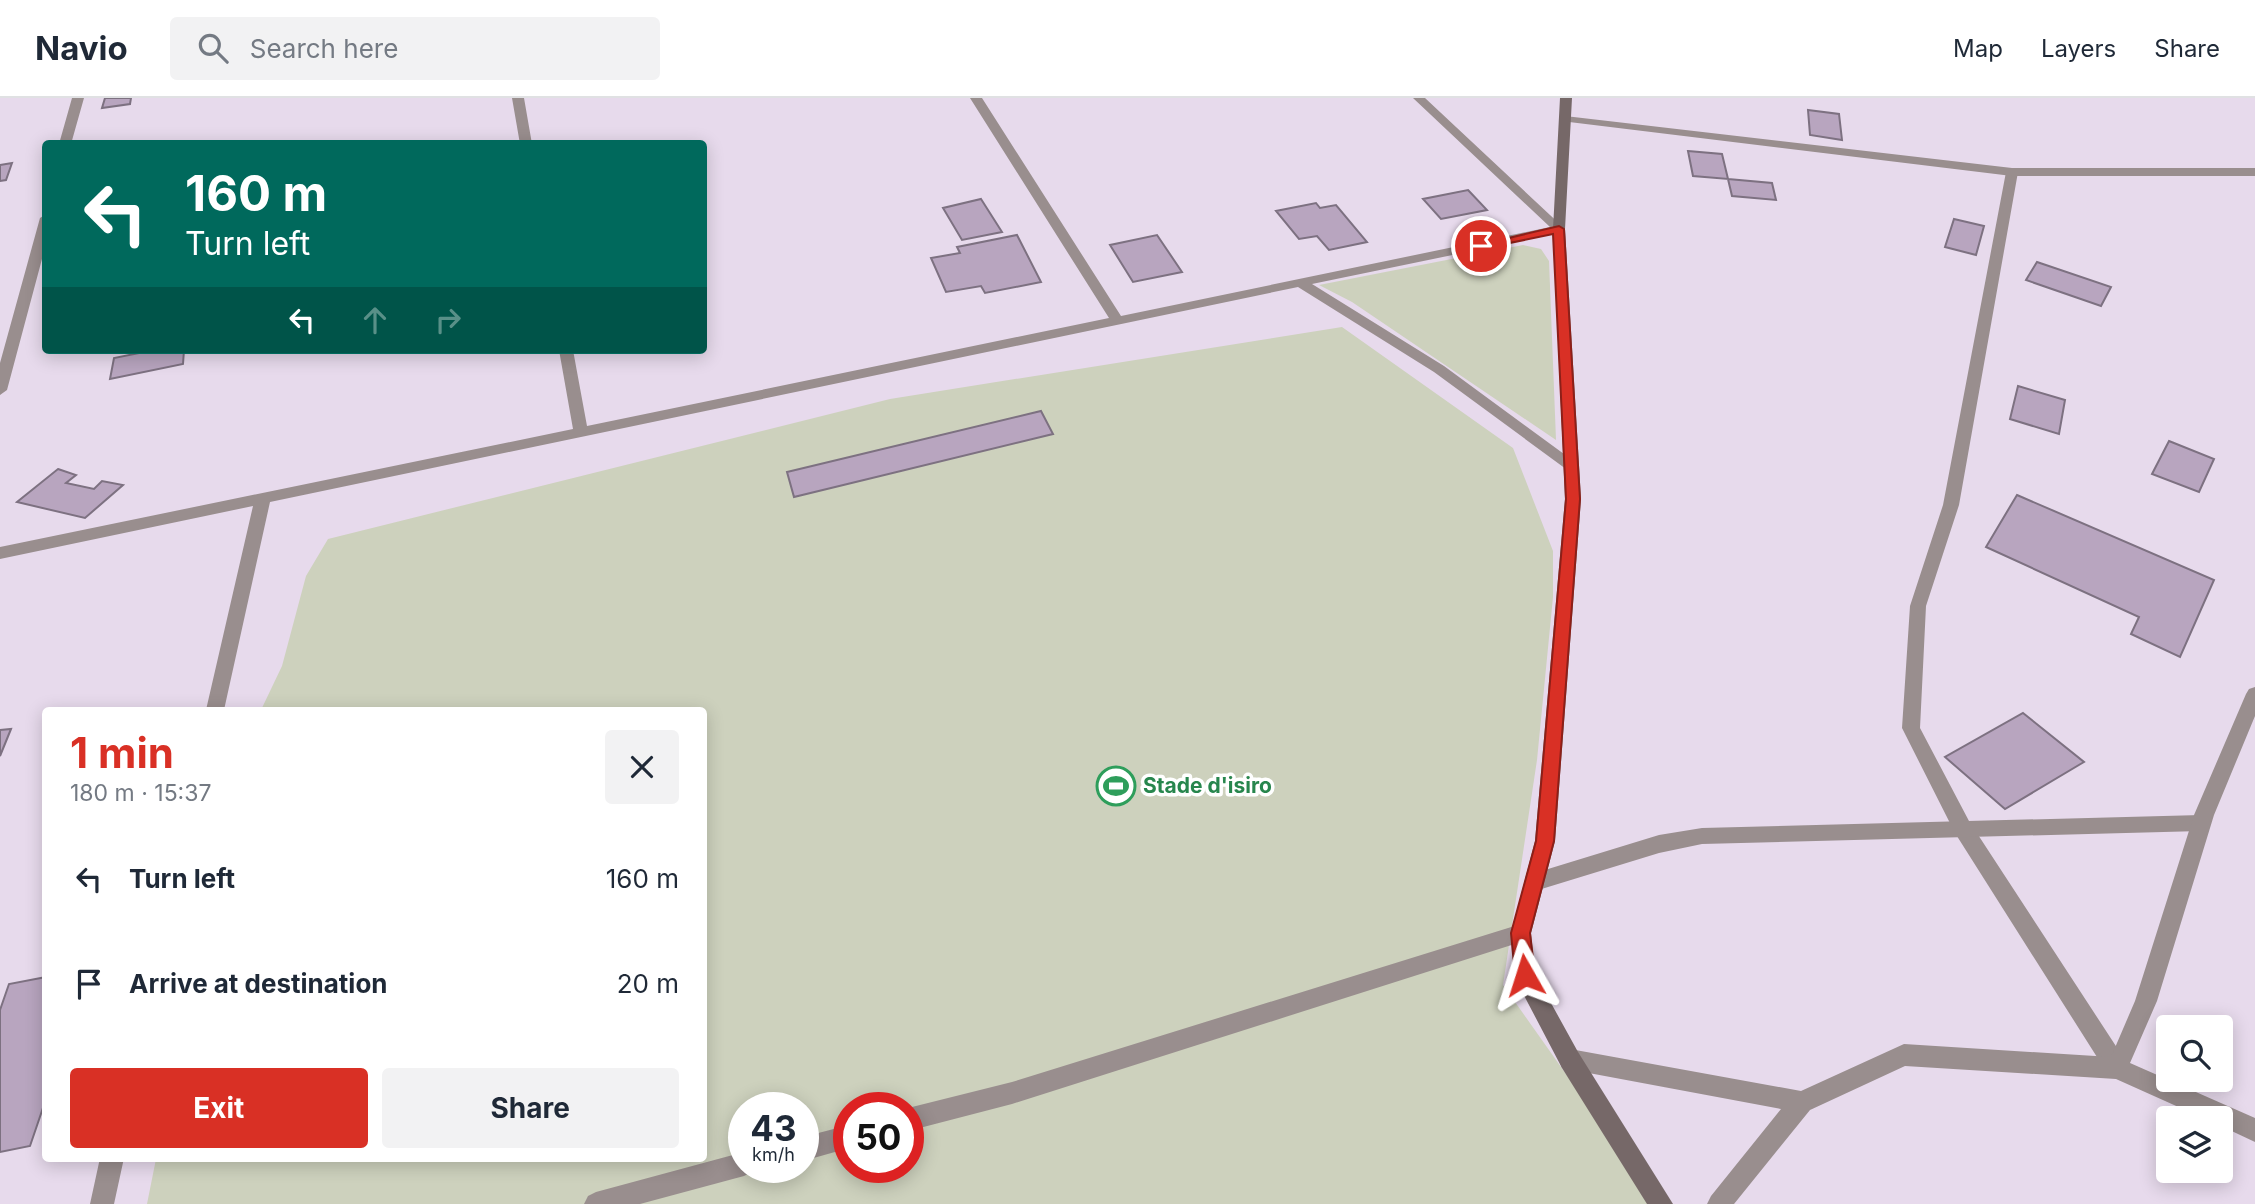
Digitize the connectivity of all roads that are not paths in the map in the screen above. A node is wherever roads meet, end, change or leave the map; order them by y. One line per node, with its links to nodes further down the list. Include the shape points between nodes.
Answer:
1 (78, 98): 7 (street)
2 (518, 98): 8 (street)
3 (976, 98): 14 (street)
4 (1419, 98): 11 (street)
5 (1566, 98): 6 (main road)
6 (1565, 119): 9 (street); 11 (main road)
7 (66, 140)
8 (525, 140)
9 (2012, 172): 10 (street); 24 (street, via 1951,505 1918,606 1912,728)
10 (2255, 172)
11 (1559, 229): 13 (street); 18 (main road)
12 (42, 233): 16 (street)
13 (1300, 283): 14 (street); 18 (street, via 1486,399)
14 (1118, 321): 17 (street)
15 (567, 354): 17 (street)
16 (0, 390)
17 (581, 432): 19 (street)
18 (1571, 466): 25 (main road, via 1573,499 1545,841)
19 (263, 498): 20 (street); 22 (street)
20 (0, 553)
21 (2255, 694): 23 (street)
22 (216, 707)
23 (2201, 823): 24 (street); 28 (street, via 2146,1001)
24 (1962, 827): 25 (street, via 1702,836 1659,844); 28 (street)
25 (1535, 882): 26 (main road)
26 (1521, 933): 27 (main road, via 1525,975); 30 (street)
27 (1570, 1060): 29 (street); 36 (main road)
28 (2117, 1068): 29 (street, via 1904,1055); 31 (street)
29 (1802, 1102): 37 (street)
30 (924, 1117)
31 (2255, 1130)
32 (111, 1162): 34 (street)
33 (728, 1168): 35 (street)
34 (102, 1204)
35 (596, 1204)
36 (1661, 1204)
37 (1719, 1204)

